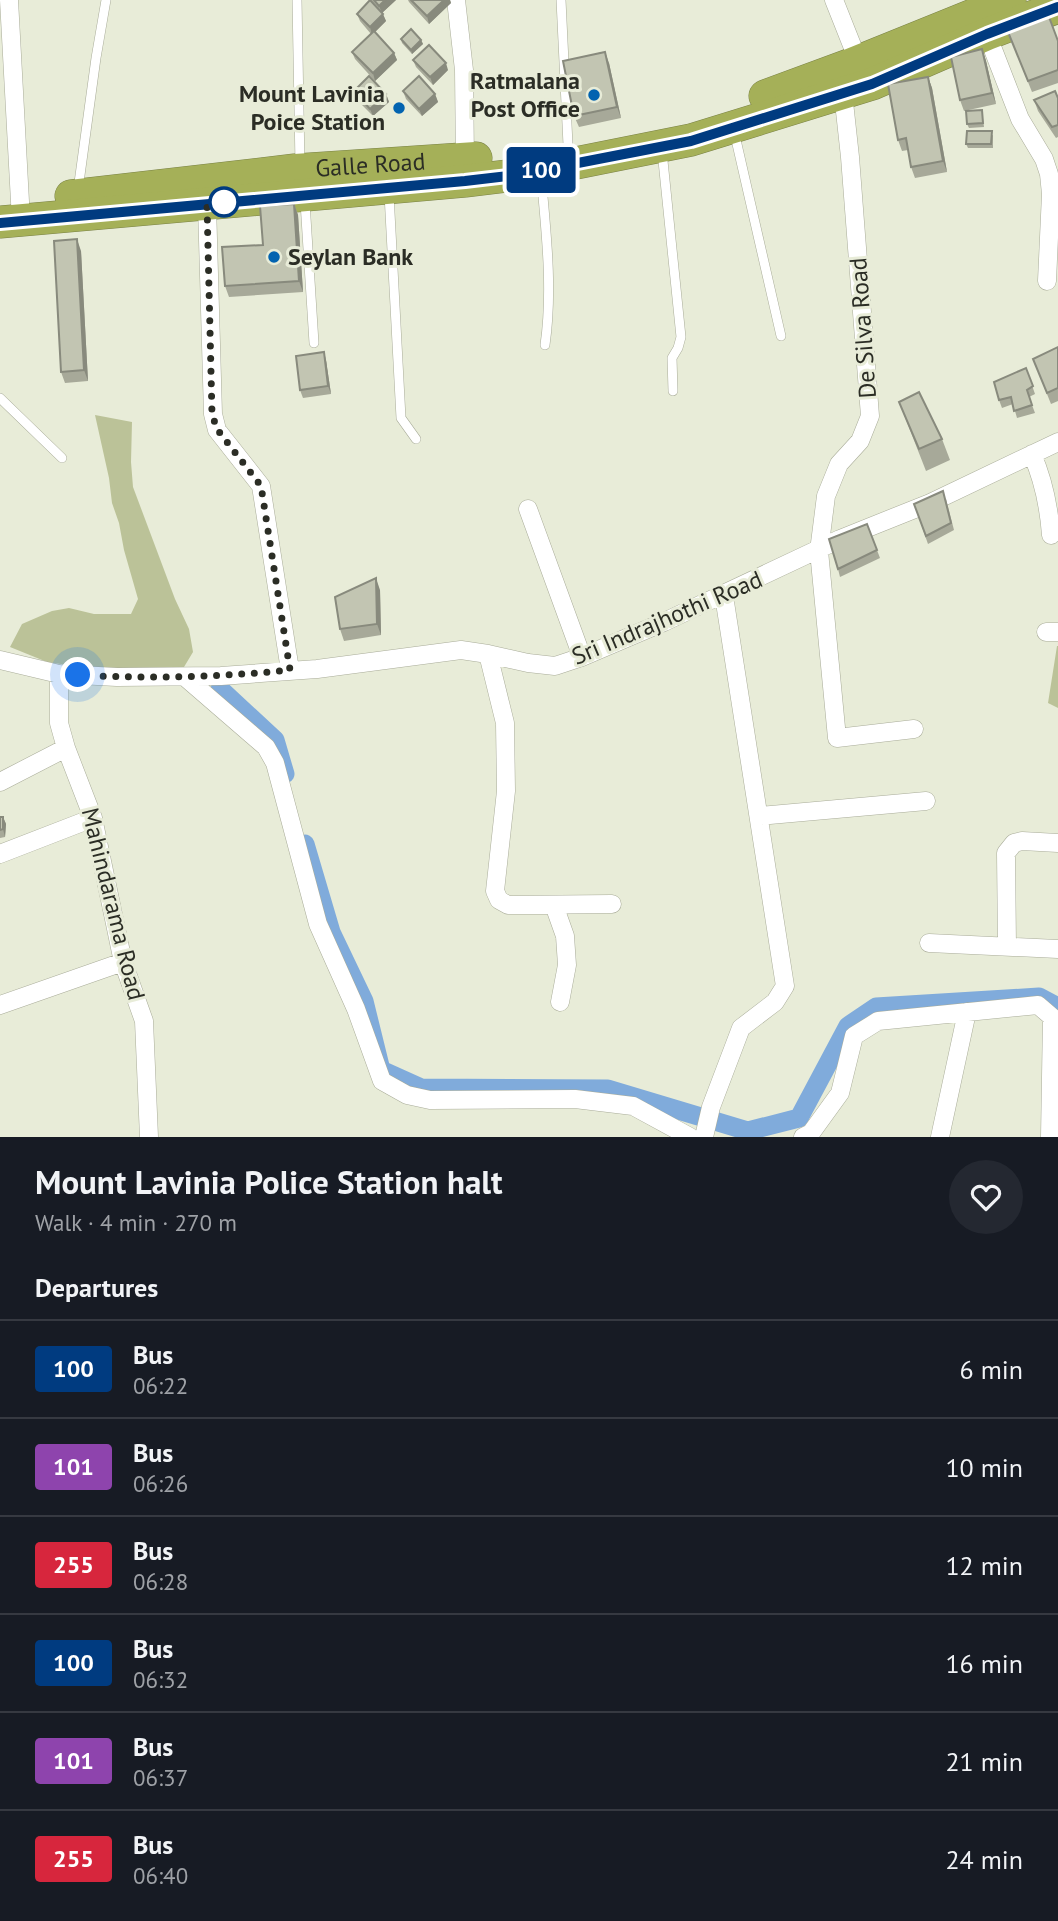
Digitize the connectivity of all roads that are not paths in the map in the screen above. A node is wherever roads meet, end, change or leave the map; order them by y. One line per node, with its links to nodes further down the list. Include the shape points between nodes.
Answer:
1 (9, 0): 20 (street)
2 (106, 0): 18 (lane)
3 (297, 0): 16 (lane)
4 (456, 0): 14 (street, via 464,70)
5 (561, 0): 12 (lane)
6 (834, 0): 10 (street, De Silva Road)
7 (1010, 0): 10 (highway, Galle Road)
8 (1058, 7): 9 (highway, Galle Road)
9 (987, 34): 10 (highway, Galle Road); 21 (street, via 1020,119 1049,174)
10 (856, 80): 11 (highway, Galle Road); 12 (highway, Galle Road); 33 (street, De Silva Road, via 850,157 870,416 860,441 839,464 826,496)
11 (732, 126): 13 (highway, Galle Road); 22 (lane)
12 (568, 145): 14 (highway, Galle Road)
13 (662, 146): 15 (highway, Galle Road); 25 (lane, via 681,337 672,358)
14 (465, 170): 15 (highway, Galle Road); 16 (highway, Galle Road); 17 (highway, Galle Road)
15 (540, 170): 24 (lane, via 548,278)
16 (302, 183): 17 (highway, Galle Road); 18 (highway, Galle Road); 19 (highway, Galle Road); 23 (lane)
17 (389, 188): 27 (lane, via 401,418)
18 (77, 195): 20 (highway, Galle Road)
19 (207, 205): 20 (highway, Galle Road); 38 (street, via 212,414 217,429 261,486)
20 (10, 211)
21 (1047, 281)
22 (780, 336)
23 (314, 343)
24 (545, 345)
25 (673, 391)
26 (0, 398): 30 (lane)
27 (416, 439)
28 (1058, 442): 29 (street, Sri Indrajhothi Road)
29 (1032, 454): 32 (street, via 1043,485); 33 (street, Sri Indrajhothi Road)
30 (62, 458)
31 (528, 509): 36 (street)
32 (1051, 535)
33 (819, 551): 34 (street, Sri Indrajhothi Road); 41 (street, De Silva Road, via 837,738)
34 (724, 596): 36 (street, Sri Indrajhothi Road); 45 (street)
35 (488, 653): 36 (street, Sri Indrajhothi Road, via 555,666); 38 (street, Sri Indrajhothi Road, via 461,650); 50 (street, via 505,723 506,791 495,891 508,905)
36 (582, 657)
37 (0, 660): 39 (street, Sri Indrajhothi Road)
38 (290, 670): 40 (street, Sri Indrajhothi Road)
39 (59, 674): 40 (street, Sri Indrajhothi Road); 42 (street, Mahindarama Road, via 59,723)
40 (185, 677): 58 (street, via 266,747 275,763 318,924 382,1081 407,1095 430,1100 575,1098 633,1106)
41 (914, 729)
42 (66, 748): 43 (street); 46 (street, Mahindarama Road)
43 (0, 782)
44 (926, 801): 45 (street)
45 (759, 816): 58 (street, via 785,986 775,1002 741,1028)
46 (93, 818): 48 (street); 54 (street, Mahindarama Road)
47 (1058, 843): 52 (street, via 1022,841 1006,853)
48 (0, 854)
49 (612, 904): 50 (street)
50 (554, 905): 55 (street, via 565,936 567,965)
51 (929, 943): 52 (street)
52 (1007, 947): 53 (street)
53 (1058, 949)
54 (123, 961): 56 (street); 59 (street, Mahindarama Road, via 144,1021)
55 (560, 1002)
56 (0, 1005)
57 (967, 1012): 60 (street, via 878,1021 854,1036 840,1093 811,1133); 61 (street); 62 (street, via 1038,1005 1052,1017)
58 (699, 1134)
59 (149, 1137)
60 (803, 1137)
61 (940, 1137)
62 (1049, 1137)

